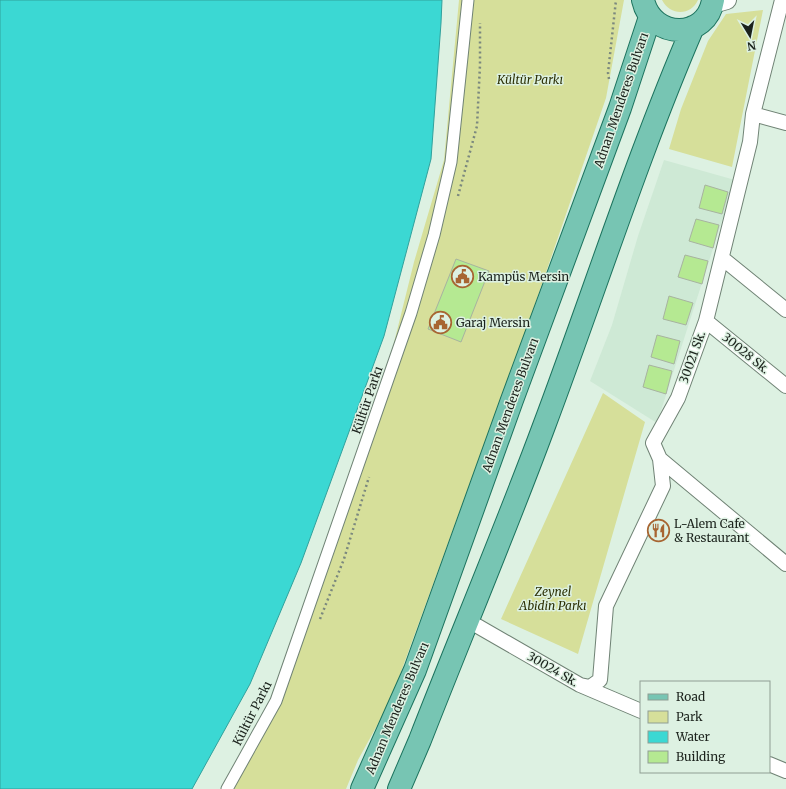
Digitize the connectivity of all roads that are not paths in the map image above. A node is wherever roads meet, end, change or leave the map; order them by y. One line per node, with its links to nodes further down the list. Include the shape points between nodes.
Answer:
1 (468, 0): 19 (street, Kültür Parkı, via 450,162 434,235 413,306 276,700)
2 (782, 0): 6 (street, 30021 Sk.)
3 (718, 1): 5 (main road, via 706,18)
4 (646, 8): 5 (main road, via 657,24 665,28 684,30); 20 (main road, Adnan Menderes Bulvarı, via 620,108 415,670)
5 (693, 27): 14 (main road, via 616,225 544,426)
6 (753, 114): 7 (street); 8 (street, 30021 Sk., via 750,142)
7 (786, 123)
8 (722, 258): 9 (street); 10 (street, 30021 Sk.)
9 (786, 310)
10 (706, 321): 11 (street, 30028 Sk.); 12 (street, 30021 Sk., via 678,398 653,443)
11 (786, 386)
12 (660, 459): 13 (street); 15 (street, 30021 Sk., via 663,486 606,606 600,680 590,687)
13 (786, 564)
14 (468, 620): 15 (street, 30024 Sk.); 21 (main road)
15 (580, 685): 16 (street, 30024 Sk.)
16 (640, 711)
17 (770, 764): 18 (street)
18 (786, 772)
19 (227, 789)
20 (362, 789)
21 (399, 789)

